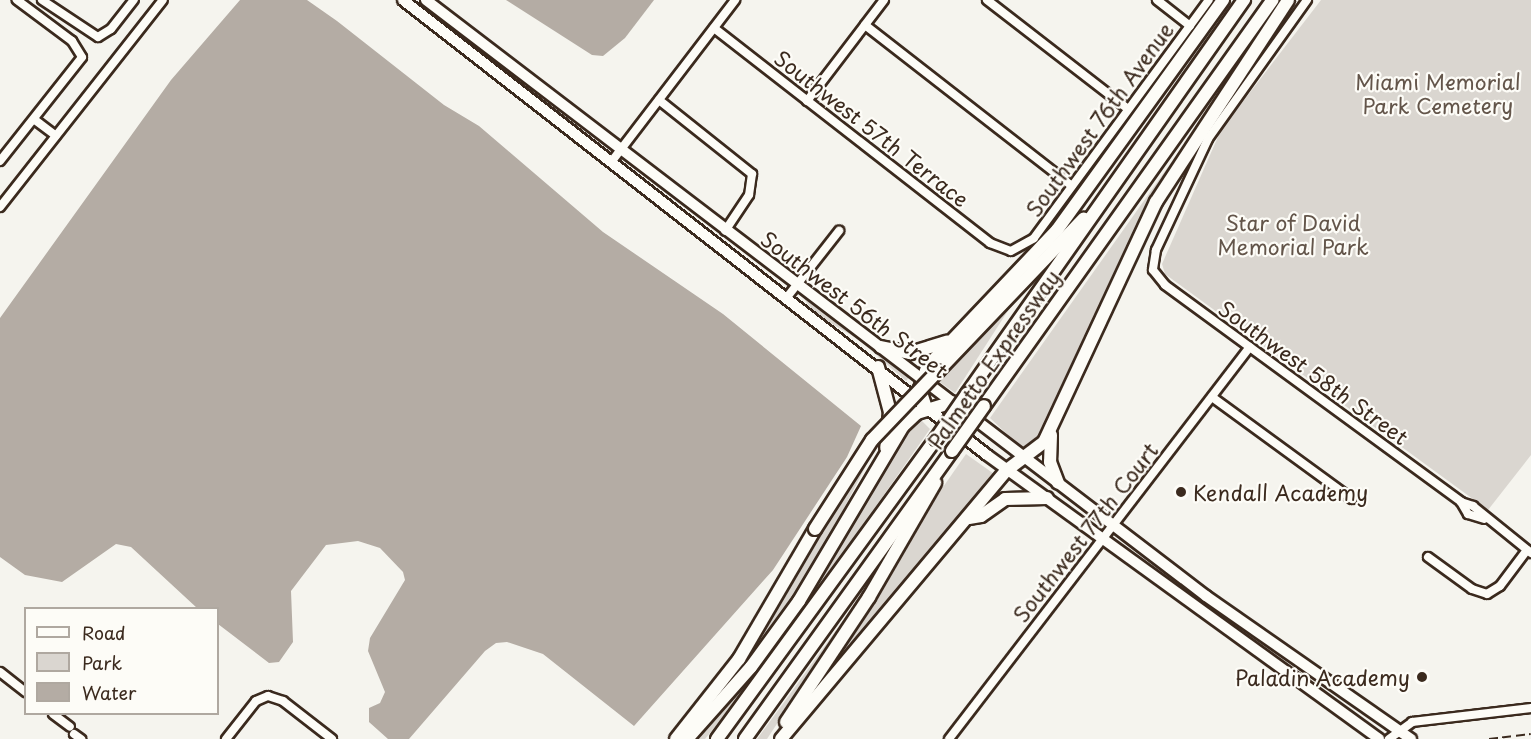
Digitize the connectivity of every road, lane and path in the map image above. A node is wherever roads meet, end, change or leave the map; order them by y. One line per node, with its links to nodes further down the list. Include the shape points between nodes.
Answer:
1 (17, 0): 23 (street, via 82,53 79,66)
2 (42, 0): 3 (street, via 98,37 108,32)
3 (134, 0)
4 (163, 0): 24 (street)
5 (403, 0): 27 (main road, Southwest 56th Street)
6 (426, 0): 25 (main road, Southwest 56th Street)
7 (735, 0): 19 (street)
8 (884, 0): 17 (street)
9 (987, 0): 22 (street)
10 (1156, 0): 18 (street)
11 (1209, 0): 18 (street, Southwest 76th Avenue)
12 (1223, 0): 37 (highway, via 1051,237)
13 (1244, 0): 30 (highway, Palmetto Expressway)
14 (1273, 0): 48 (highway, Palmetto Expressway, bridge)
15 (1288, 0): 45 (highway, via 1155,202 1112,287)
16 (1307, 0): 39 (street, Southwest 58th Street, via 1212,132 1152,267 1162,282)
17 (865, 25): 21 (street); 28 (street)
18 (1190, 26): 22 (street, Southwest 76th Avenue)
19 (714, 28): 20 (street); 21 (street, Southwest 57th Terrace)
20 (659, 100): 25 (street); 31 (street, via 745,166 753,180)
21 (807, 101): 34 (street, Southwest 57th Terrace, via 990,243)
22 (1128, 109): 28 (street, Southwest 76th Avenue)
23 (35, 120): 24 (street); 26 (street)
24 (56, 136): 29 (street)
25 (620, 150): 27 (street); 31 (main road, Southwest 56th Street)
26 (0, 161)
27 (612, 161): 33 (main road, Southwest 56th Street)
28 (1072, 186): 34 (street, Southwest 76th Avenue, via 1032,241)
29 (0, 207)
30 (1097, 208): 66 (highway, bridge, via 872,440 739,659); 68 (highway, Palmetto Expressway, bridge, via 936,439)
31 (725, 231): 33 (main road); 35 (main road, Southwest 56th Street)
32 (839, 231): 35 (street)
33 (716, 241): 36 (main road, Southwest 56th Street)
34 (1011, 251)
35 (796, 286): 36 (street); 38 (main road, Southwest 56th Street)
36 (788, 296): 40 (main road, Southwest 56th Street)
37 (953, 340): 38 (highway, via 919,353); 41 (highway)
38 (880, 347): 41 (main road, Southwest 56th Street)
39 (1250, 347): 42 (street, Southwest 77th Court); 56 (street, Southwest 58th Street, via 1461,502 1468,514 1484,519)
40 (878, 367): 44 (main road, Southwest 56th Street); 47 (highway, via 890,412)
41 (922, 378): 43 (main road, Southwest 56th Street); 44 (highway)
42 (1212, 397): 52 (street); 54 (street, Southwest 77th Court)
43 (952, 402): 44 (highway); 46 (main road, Southwest 56th Street)
44 (926, 408): 47 (highway, via 907,421); 49 (main road, Southwest 56th Street)
45 (1051, 430): 46 (highway); 50 (highway, via 1049,455)
46 (1024, 458): 49 (highway); 50 (main road, Southwest 56th Street)
47 (884, 459): 67 (highway, via 789,616)
48 (939, 470): 69 (highway, Palmetto Expressway); 70 (highway, via 931,495)
49 (1007, 470): 51 (main road, Southwest 56th Street); 53 (highway)
50 (1058, 483): 54 (main road, Southwest 56th Street)
51 (1047, 498): 53 (highway, via 1005,499 981,516); 55 (main road, Southwest 56th Street)
52 (1352, 499)
53 (969, 518): 70 (highway)
54 (1113, 526): 55 (street, Southwest 77th Court); 62 (main road, Southwest 56th Street, via 1277,648)
55 (1103, 537): 71 (street, Southwest 77th Court); 72 (main road, Southwest 56th Street)
56 (1529, 552): 57 (street, via 1500,586 1487,594 1472,589)
57 (1428, 557)
58 (0, 672): 59 (street)
59 (24, 690)
60 (1531, 708): 62 (street, via 1415,722)
61 (54, 715): 63 (street)
62 (1397, 729): 73 (street); 74 (main road, Southwest 56th Street)
63 (75, 733)
64 (226, 739): 65 (street, via 263,697 281,699)
65 (332, 739)
66 (676, 739)
67 (687, 739)
68 (717, 739)
69 (745, 739)
70 (779, 739)
71 (949, 739)
72 (1379, 739)
73 (1389, 739)
74 (1411, 739)

